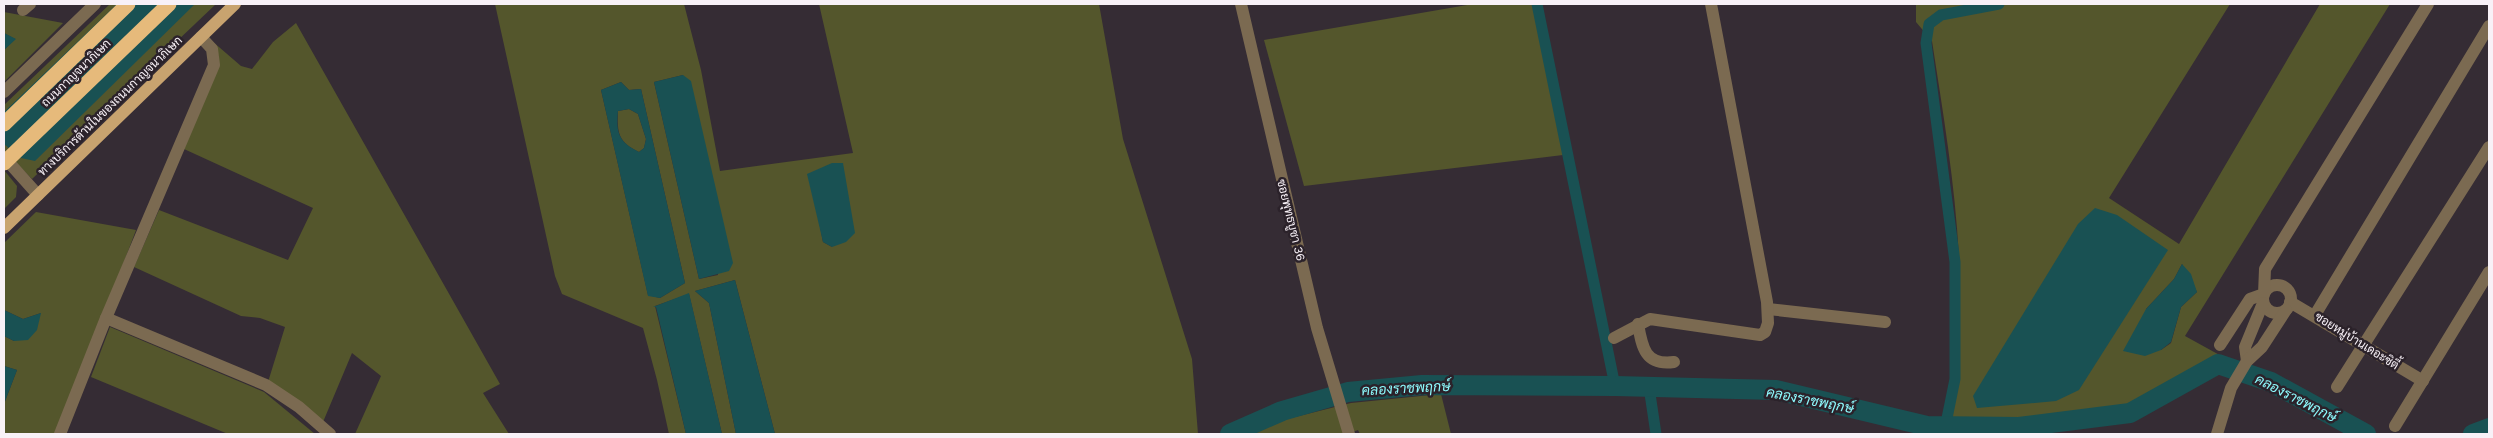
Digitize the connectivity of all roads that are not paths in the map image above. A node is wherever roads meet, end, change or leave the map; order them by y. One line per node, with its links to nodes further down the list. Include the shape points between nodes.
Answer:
1 (95, 4): 10 (street)
2 (128, 4): 11 (highway, ถนนกาญจนาภิเษก)
3 (169, 4): 14 (highway, ถนนกาญจนาภิเษก, bridge)
4 (235, 4): 9 (main road, ทางบริการด้านในของถนนกาญจนาภิเษก)
5 (1241, 4): 35 (street, ซอยพุทธบูชา 36, via 1290,220)
6 (1711, 4): 20 (street)
7 (2428, 4): 18 (street, via 2265,269)
8 (2489, 26): 21 (street)
9 (201, 37): 15 (main road, ทางบริการด้านในของถนนกาญจนาภิเษก); 22 (street, via 212,49 214,65)
10 (4, 92)
11 (4, 124)
12 (2489, 147): 27 (street)
13 (4, 157): 15 (street)
14 (4, 163)
15 (38, 194): 16 (main road, ทางบริการด้านในของถนนกาญจนาภิเษก)
16 (4, 228)
17 (2489, 272): 30 (street)
18 (2264, 298): 19 (street, ซอยหมู่บ้านเดอะซิตี้, via 2273,312); 19 (street, ซอยหมู่บ้านเดอะซิตี้, via 2270,287 2279,285 2290,293); 26 (street, via 2250,299); 29 (street, via 2245,347)
19 (2288, 306): 21 (street, ซอยหมู่บ้านเดอะซิตี้); 29 (street, via 2262,347)
20 (1768, 309): 23 (street); 24 (street, via 1768,323 1760,335 1661,319)
21 (2315, 315): 27 (street, ซอยหมู่บ้านเดอะซิตี้)
22 (106, 318): 33 (street); 34 (street, via 266,385 299,407)
23 (1886, 322)
24 (1638, 324): 25 (street); 28 (street, via 1648,355 1664,363)
25 (1614, 338)
26 (2220, 345)
27 (2365, 346): 30 (street, ซอยหมู่บ้านเดอะซิตี้); 31 (street)
28 (1674, 362)
29 (2245, 364): 36 (street, via 2232,388)
30 (2423, 381): 32 (street)
31 (2337, 387)
32 (2395, 426)
33 (60, 434)
34 (330, 434)
35 (1348, 434)
36 (2217, 434)

